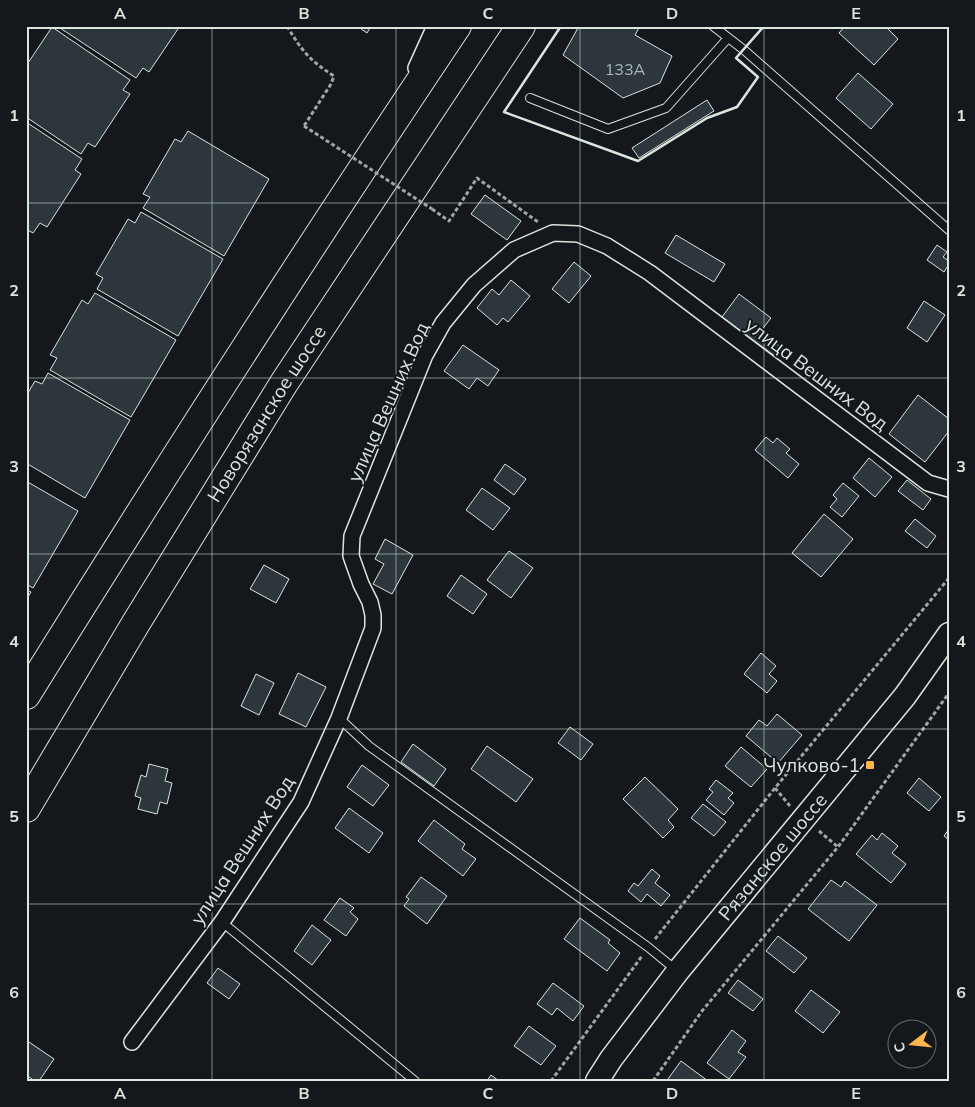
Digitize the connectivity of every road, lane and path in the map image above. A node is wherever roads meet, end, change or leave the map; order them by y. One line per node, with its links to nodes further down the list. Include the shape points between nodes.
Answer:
1 (287, 26): 10 (path, bridge, via 303,53 334,76 304,126 449,221 477,178)
2 (435, 26): 8 (street)
3 (457, 26): 8 (highway)
4 (521, 26): 18 (highway, Новорязанское шоссе, via 284,383)
5 (713, 26): 6 (lane)
6 (728, 38): 7 (lane, via 666,108 608,129); 9 (lane)
7 (530, 98)
8 (393, 121): 15 (highway)
9 (949, 230)
10 (552, 233): 11 (street, улица Вешних Вод, via 578,234 607,246 643,269 928,483); 16 (street, улица Вешних Вод, via 514,250 474,285 444,323 426,356 352,536 351,556 370,602 373,628)
11 (949, 489)
12 (949, 578): 17 (path)
13 (949, 634): 24 (main road, Рязанское шоссе, via 905,696)
14 (949, 693): 21 (path)
15 (26, 695)
16 (339, 718): 22 (street, улица Вешних Вод, via 301,802); 23 (lane, via 369,746)
17 (775, 788): 19 (path); 23 (path)
18 (26, 808)
19 (792, 808)
20 (819, 831): 21 (path)
21 (838, 847): 29 (path, via 702,1011)
22 (222, 922): 25 (street, улица Вешних Вод); 26 (lane)
23 (648, 947): 24 (lane); 27 (path)
24 (678, 971): 28 (main road, Рязанское шоссе)
25 (132, 1042)
26 (415, 1081)
27 (552, 1081)
28 (597, 1081)
29 (653, 1081)

